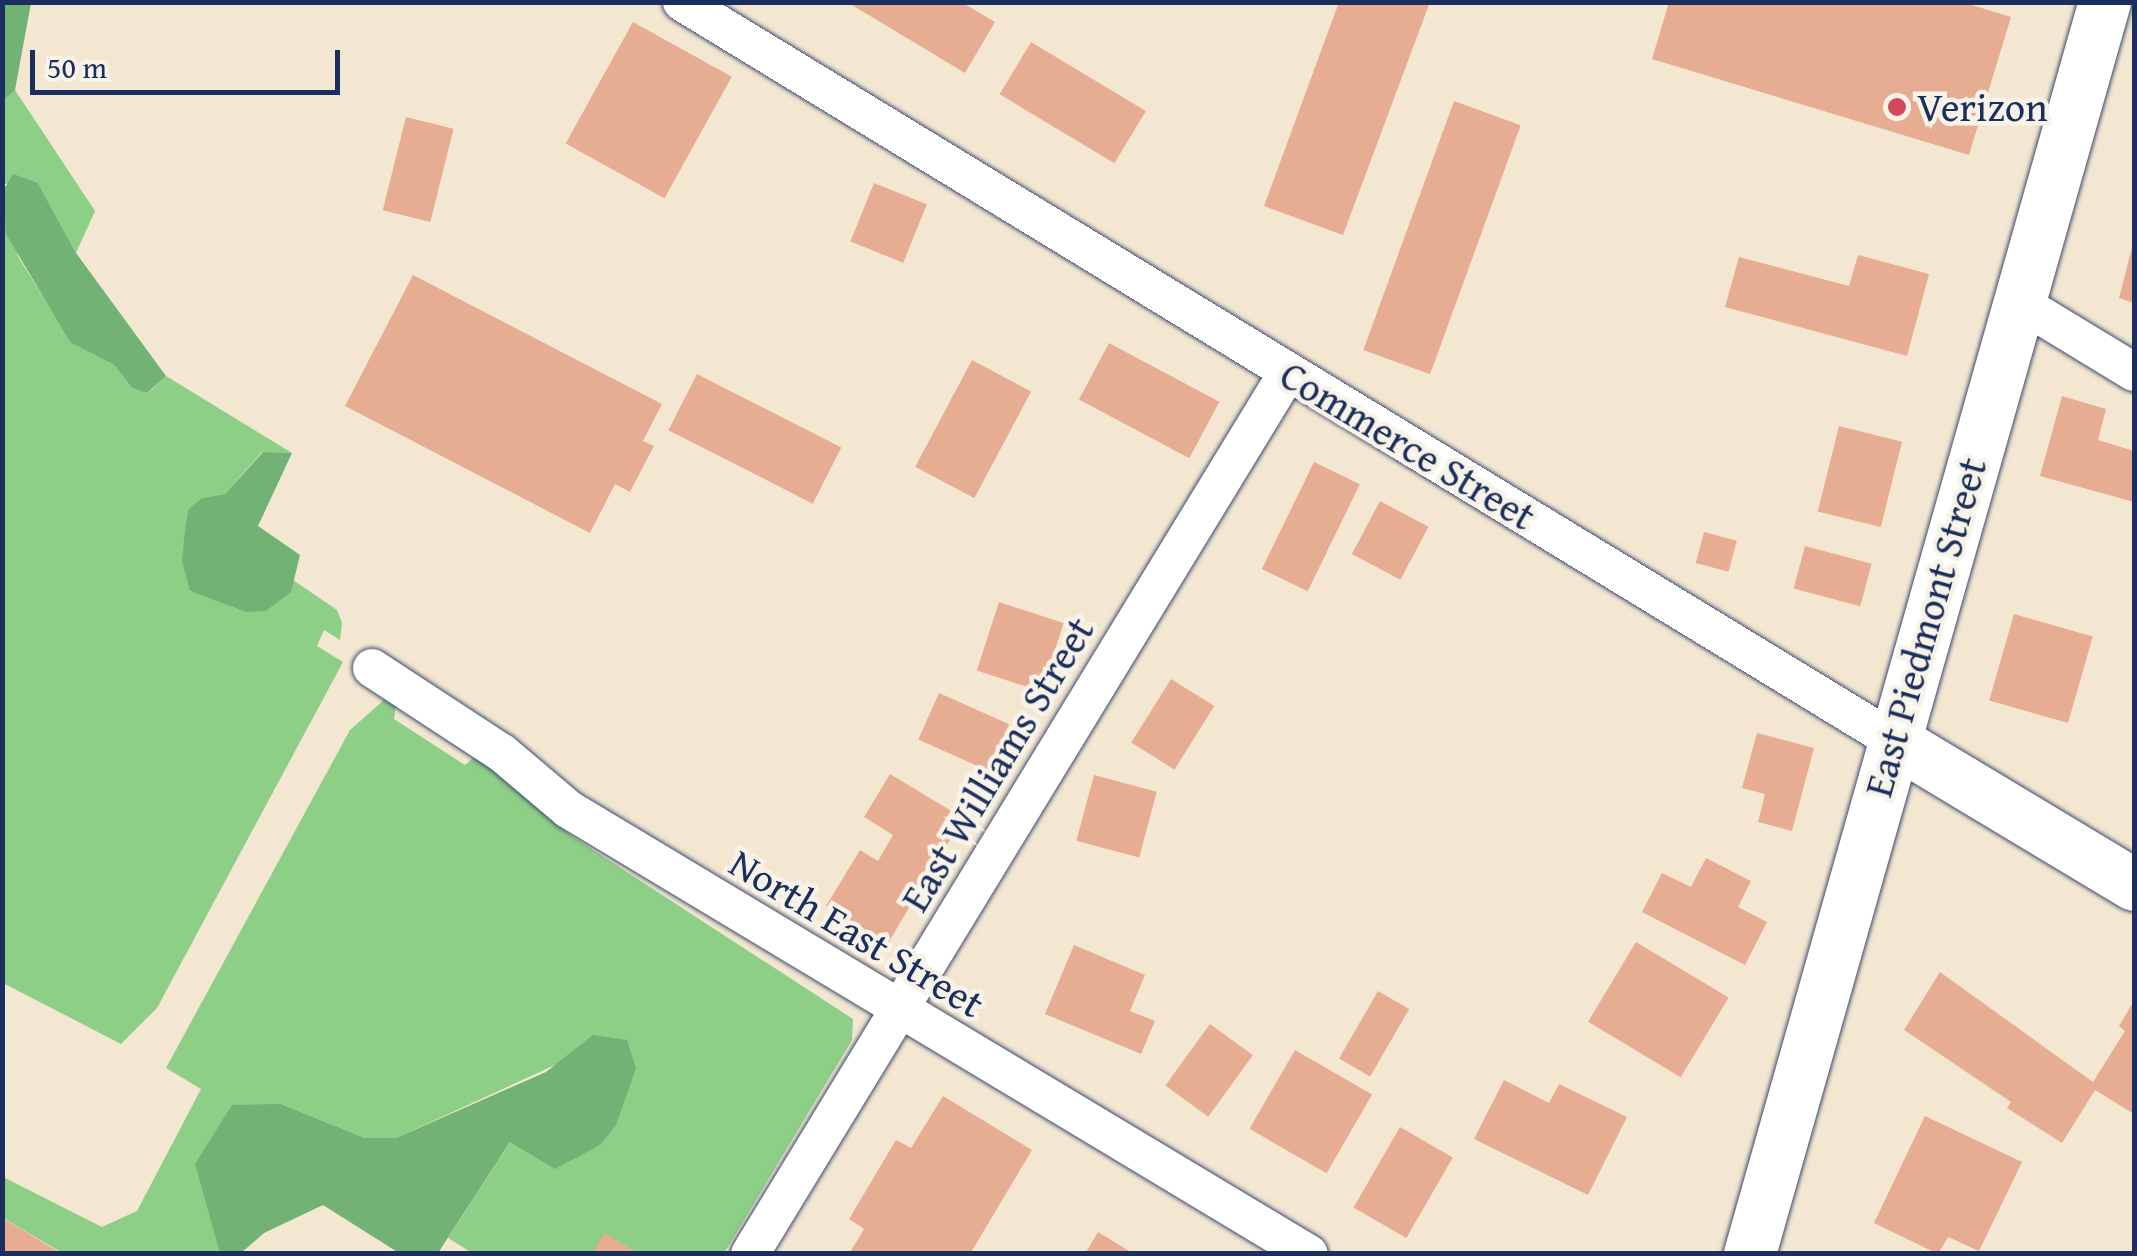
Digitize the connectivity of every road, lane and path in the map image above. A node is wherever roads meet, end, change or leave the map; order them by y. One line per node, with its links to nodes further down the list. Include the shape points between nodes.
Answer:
1 (682, 2): 4 (street, Commerce Street)
2 (2105, 2): 3 (street, East Piedmont Street)
3 (2017, 301): 5 (street); 7 (street, East Piedmont Street)
4 (1288, 372): 7 (street, Commerce Street); 9 (street, East Williams Street)
5 (2134, 372)
6 (372, 668): 9 (street, North East Street, via 502,753 568,809)
7 (1892, 740): 8 (street, Commerce Street); 12 (street, East Piedmont Street)
8 (2134, 885)
9 (898, 1012): 10 (street, North East Street); 11 (street, East Williams Street)
10 (1302, 1252)
11 (750, 1254)
12 (1750, 1254)

